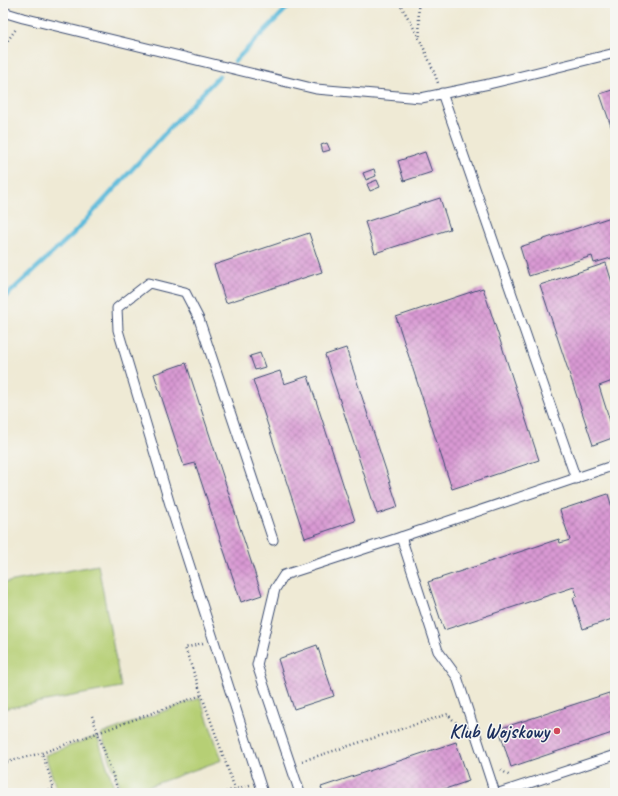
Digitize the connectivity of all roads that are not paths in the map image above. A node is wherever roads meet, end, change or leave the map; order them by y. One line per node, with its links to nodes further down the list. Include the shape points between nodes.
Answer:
1 (3, 12): 3 (lane, via 316,89 421,98)
2 (615, 53): 3 (lane)
3 (442, 93): 5 (lane)
4 (615, 465): 5 (lane)
5 (576, 479): 6 (lane)
6 (401, 537): 10 (lane, via 284,575 275,590 257,665); 11 (lane, via 438,651 456,677)
7 (274, 540): 9 (lane, via 199,318 185,292 149,283 117,308 118,330 169,500)
8 (615, 755): 12 (lane)
9 (263, 793)
10 (300, 793)
11 (495, 793)
12 (499, 793)

